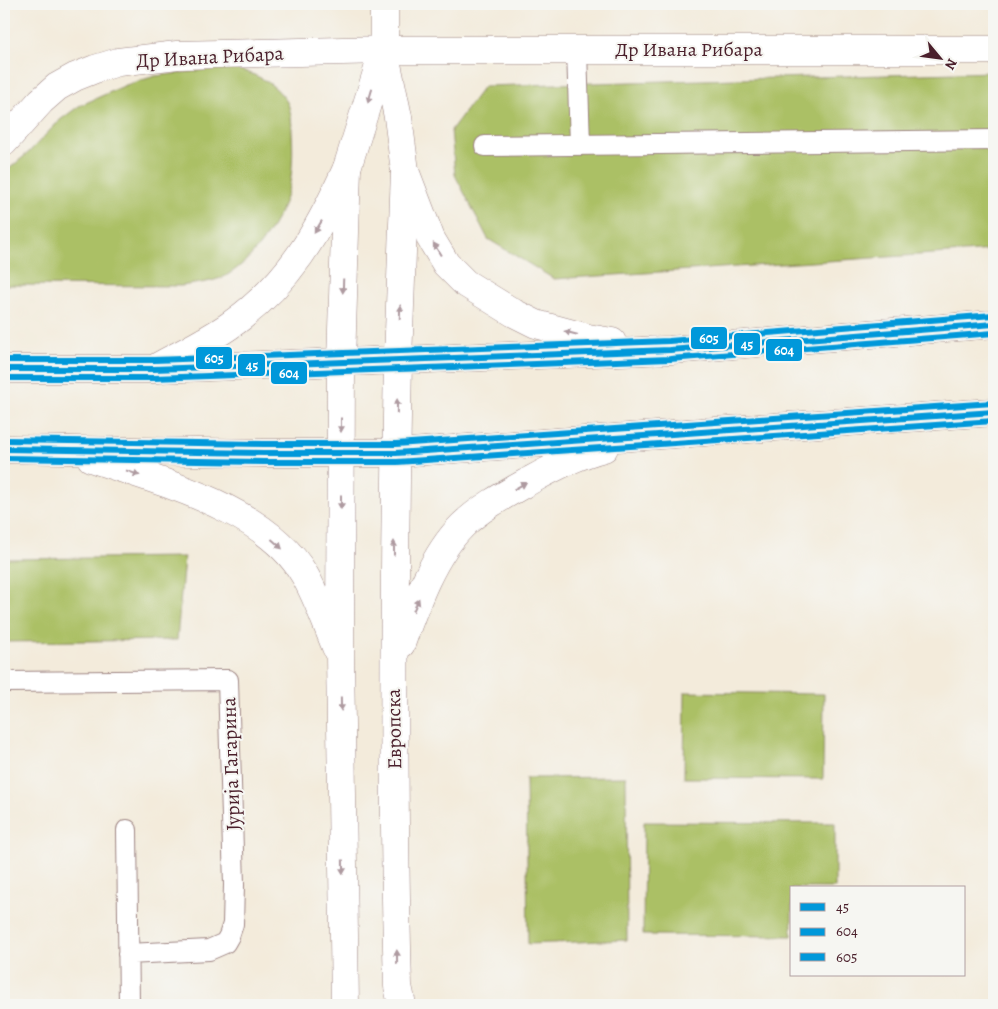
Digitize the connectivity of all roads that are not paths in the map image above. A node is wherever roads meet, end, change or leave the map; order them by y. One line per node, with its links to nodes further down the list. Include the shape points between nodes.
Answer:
1 (384, 4): 2 (main road)
2 (384, 50): 3 (main road, Др Ивана Рибара); 6 (main road, Др Ивана Рибара, via 177,55 118,62 82,74 58,87); 9 (main road, one-way to 9); 10 (main road)
3 (577, 50): 4 (main road, Др Ивана Рибара); 7 (lane)
4 (994, 50)
5 (994, 140): 7 (lane)
6 (4, 142)
7 (580, 145): 8 (lane)
8 (485, 146)
9 (347, 168): 14 (main road, one-way to 14); 16 (main road, one-way to 16, via 326,214 298,259 262,300 221,332)
10 (405, 171): 12 (main road, one-way to 10, via 588,338 536,324 471,288 446,264 431,239); 13 (main road, one-way to 10)
11 (994, 324): 12 (main road)
12 (670, 350): 13 (main road)
13 (398, 360): 14 (main road); 22 (main road, one-way to 13)
14 (341, 362): 16 (main road); 21 (main road, one-way to 21)
15 (4, 369): 16 (main road)
16 (154, 369)
17 (994, 412): 18 (main road)
18 (659, 434): 22 (main road); 24 (main road, one-way to 18, via 414,607 435,564 462,526 501,497 582,454)
19 (4, 450): 20 (main road)
20 (70, 451): 21 (main road); 23 (main road, one-way to 23, via 210,501 246,519 291,556 304,574)
21 (341, 453): 22 (main road); 23 (main road, one-way to 23)
22 (396, 453): 24 (main road, Европска, one-way to 22)
23 (340, 655): 28 (main road, one-way to 28)
24 (394, 667): 30 (main road, Европска, one-way to 24, via 398,986 396,926)
25 (4, 682): 27 (lane, Јурија Гагарина, via 228,680 233,924 225,943 217,948)
26 (126, 830): 27 (lane)
27 (128, 954): 29 (lane)
28 (343, 998)
29 (129, 1005)
30 (402, 1005)

